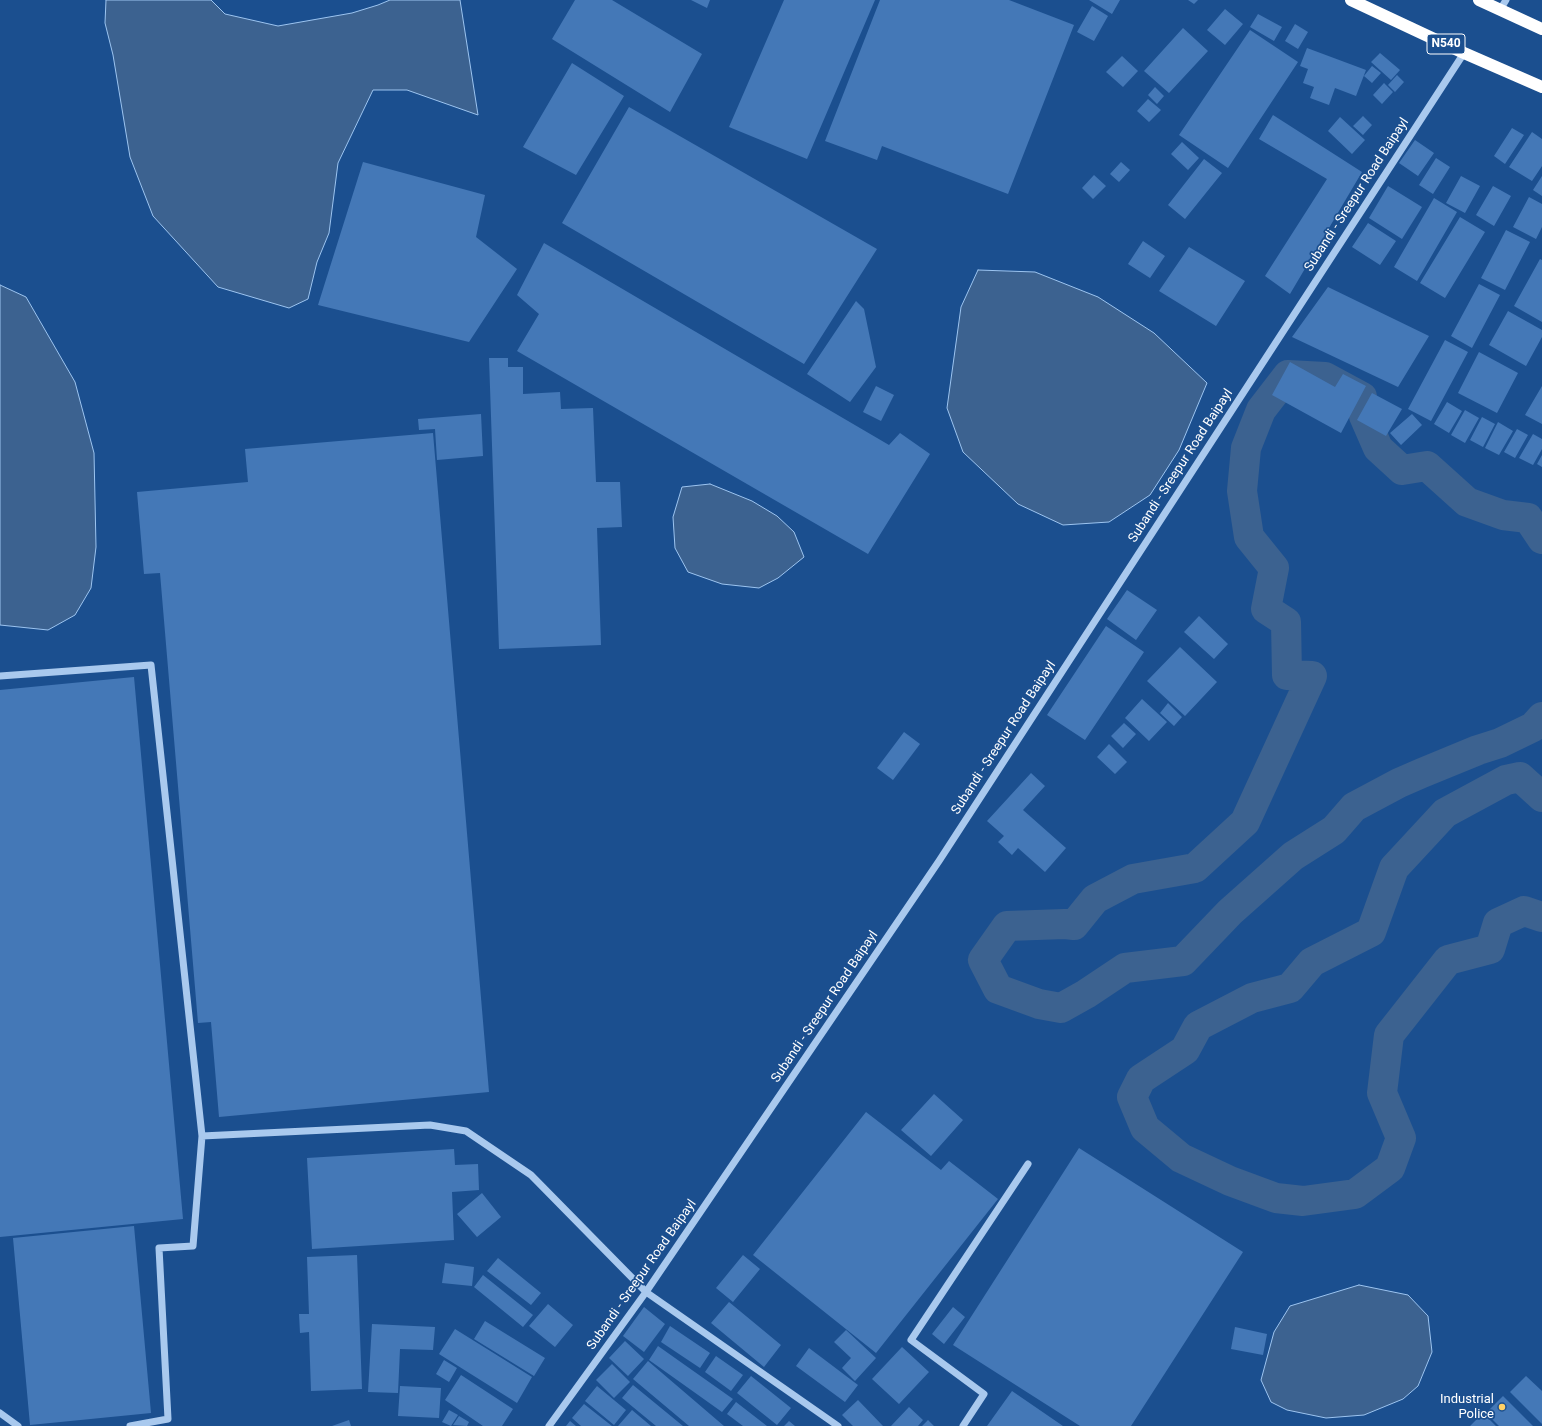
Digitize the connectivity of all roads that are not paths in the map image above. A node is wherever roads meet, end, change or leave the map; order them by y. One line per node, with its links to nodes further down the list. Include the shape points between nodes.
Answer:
1 (1351, 0): 5 (highway, N540)
2 (1479, 0): 3 (highway)
3 (1503, 5): 4 (highway)
4 (1542, 29)
5 (1464, 53): 6 (highway, N540); 10 (street, Subandi - Sreepur Road Baipayl, via 938,861)
6 (1542, 87)
7 (0, 676): 8 (street, via 151,665)
8 (202, 1136): 10 (street, via 430,1125 466,1131 531,1176); 13 (street, via 193,1246 159,1248 168,1419)
9 (1028, 1164): 16 (street, via 911,1340 984,1394)
10 (646, 1292): 14 (street, Subandi - Sreepur Road Baipayl); 15 (street)
11 (0, 1413): 12 (street)
12 (18, 1426)
13 (130, 1426)
14 (549, 1426)
15 (838, 1426)
16 (963, 1426)

